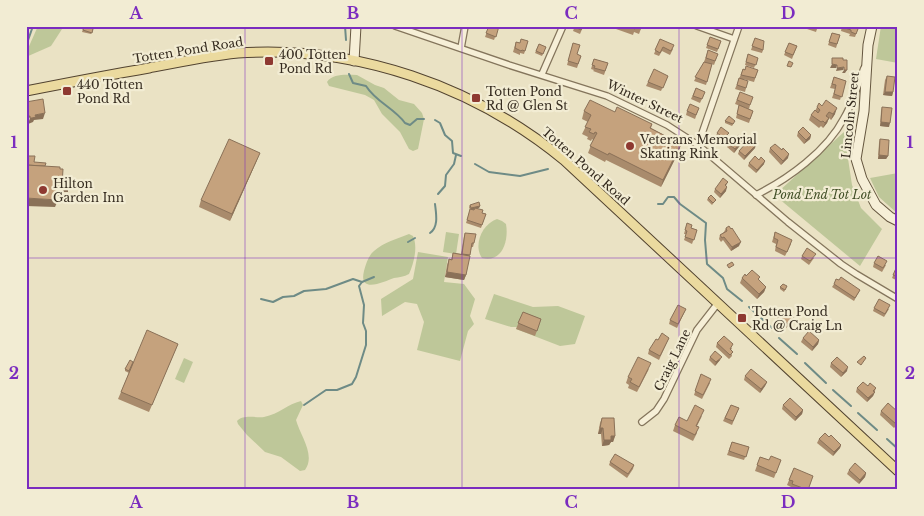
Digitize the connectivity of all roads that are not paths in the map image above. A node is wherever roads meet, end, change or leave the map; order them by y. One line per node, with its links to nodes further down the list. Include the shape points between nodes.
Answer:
1 (356, 26): 11 (street)
2 (395, 26): 9 (street, Winter Street)
3 (465, 26): 9 (street)
4 (563, 26): 12 (street)
5 (697, 26): 8 (street)
6 (738, 26): 8 (street)
7 (872, 26): 10 (street, Lincoln Street)
8 (734, 38): 14 (street)
9 (461, 48): 12 (street, Winter Street)
10 (868, 57): 15 (street, via 844,119 830,138 791,174); 16 (street, Lincoln Street, via 856,159 876,205)
11 (354, 61): 13 (main road, Totten Pond Road, via 289,53 228,54); 18 (main road, Totten Pond Road, via 447,88 526,132 579,173)
12 (542, 74): 14 (street, Winter Street, via 630,106 676,129)
13 (26, 91)
14 (698, 145): 15 (street, Winter Street)
15 (756, 195): 17 (street, Winter Street, via 841,264)
16 (898, 221)
17 (898, 299)
18 (718, 303): 19 (street, Craig Lane, via 697,330 664,399 656,411); 20 (main road, Totten Pond Road)
19 (642, 422)
20 (898, 471)

